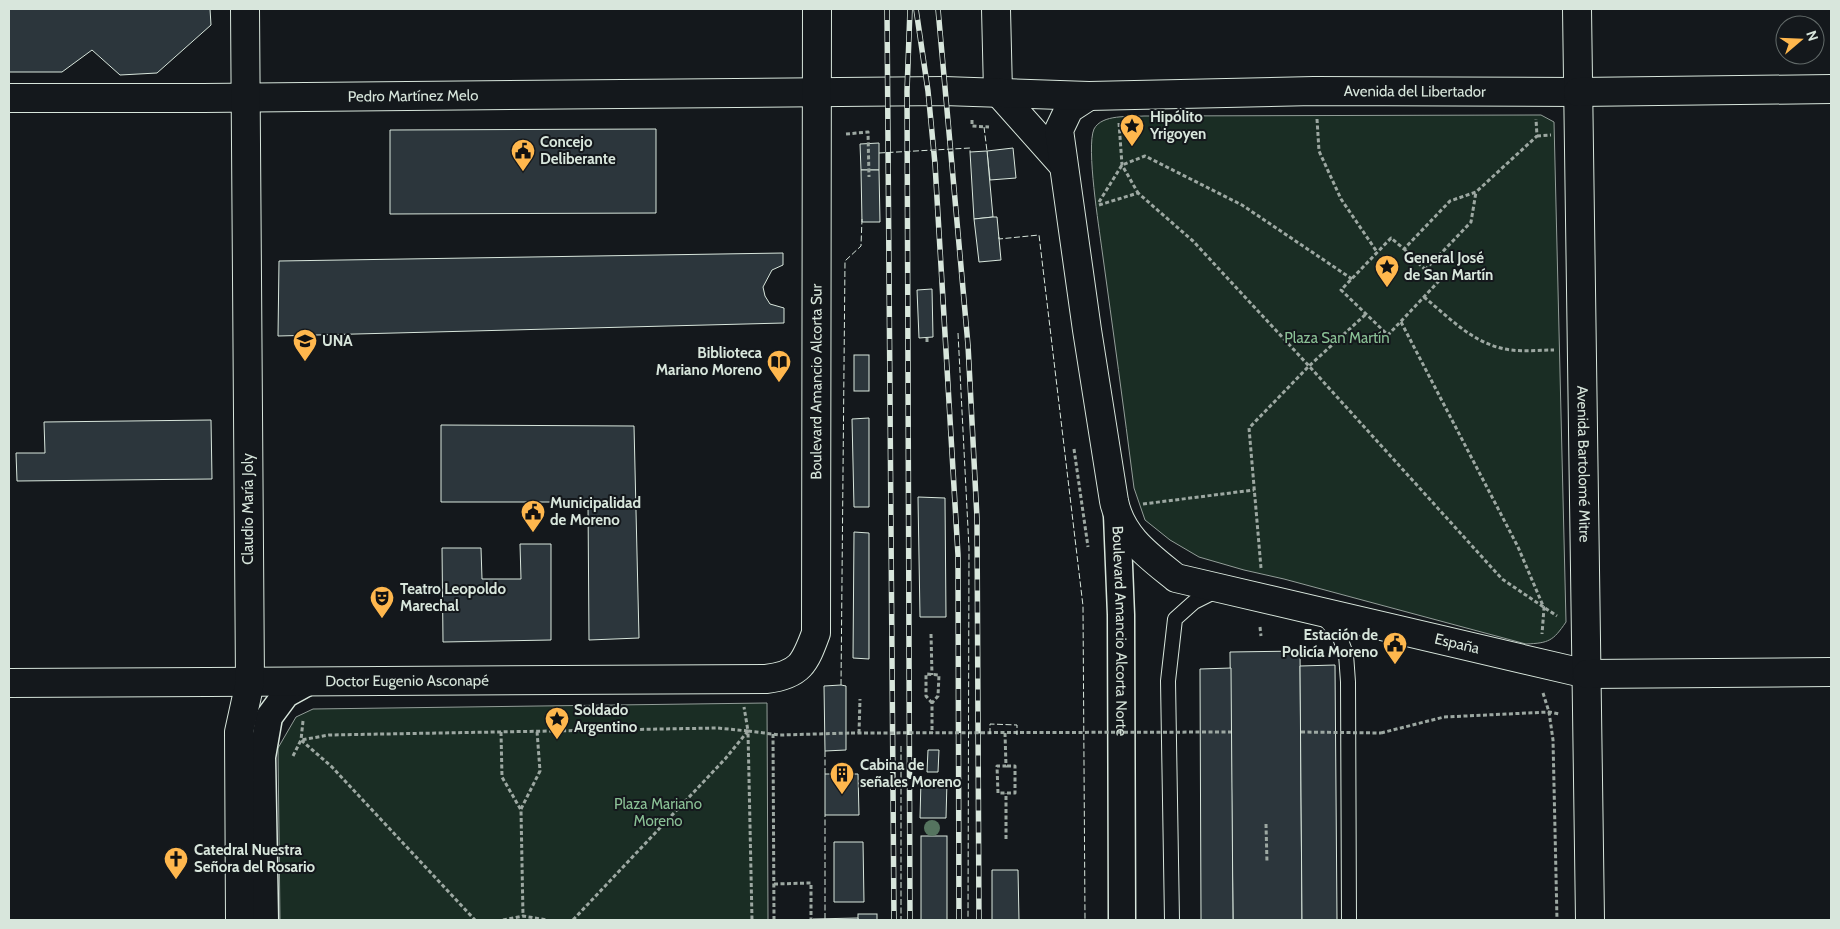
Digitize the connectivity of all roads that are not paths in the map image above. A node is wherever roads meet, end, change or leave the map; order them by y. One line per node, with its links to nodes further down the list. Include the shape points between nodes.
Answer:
1 (245, 9): 10 (street, Claudio María Joly)
2 (817, 9): 6 (street, Boulevard Amancio Alcorta Sur)
3 (996, 9): 7 (street)
4 (1577, 9): 8 (street, Avenida Bartolomé Mitre)
5 (1831, 89): 8 (street, Avenida del Libertador)
6 (818, 92): 7 (street, Pedro Martínez Melo); 10 (street, Pedro Martínez Melo); 16 (street, Boulevard Amancio Alcorta Sur, via 816,633)
7 (998, 92): 9 (street, Avenida del Libertador); 12 (street)
8 (1578, 92): 9 (street, Avenida del Libertador, via 1314,91); 18 (street, Avenida Bartolomé Mitre)
9 (1089, 96): 12 (street, Boulevard Amancio Alcorta Norte, via 1069,109 1059,130)
10 (245, 97): 11 (street, Pedro Martínez Melo); 19 (street, Claudio María Joly)
11 (9, 98)
12 (1063, 165): 13 (street, Boulevard Amancio Alcorta Norte)
13 (1116, 511): 14 (street, España, via 1138,548 1176,578); 24 (street, Boulevard Amancio Alcorta Norte, via 1121,615)
14 (1222, 589): 15 (street, España); 25 (lane, via 1194,602 1175,619 1168,681)
15 (1317, 611): 18 (street, España); 26 (lane, via 1339,635 1346,654)
16 (800, 666): 21 (street, Doctor Eugenio Asconapé, via 783,677 766,679)
17 (1831, 672): 18 (street, España)
18 (1587, 674): 27 (street, Avenida Bartolomé Mitre)
19 (250, 682): 20 (street, Doctor Eugenio Asconapé); 21 (street, Doctor Eugenio Asconapé); 22 (street, Claudio María Joly, via 239,732)
20 (9, 683)
21 (306, 683): 23 (street, via 286,694 269,717 262,757)
22 (240, 920)
23 (265, 920)
24 (1122, 920)
25 (1172, 920)
26 (1350, 920)
27 (1590, 920)

